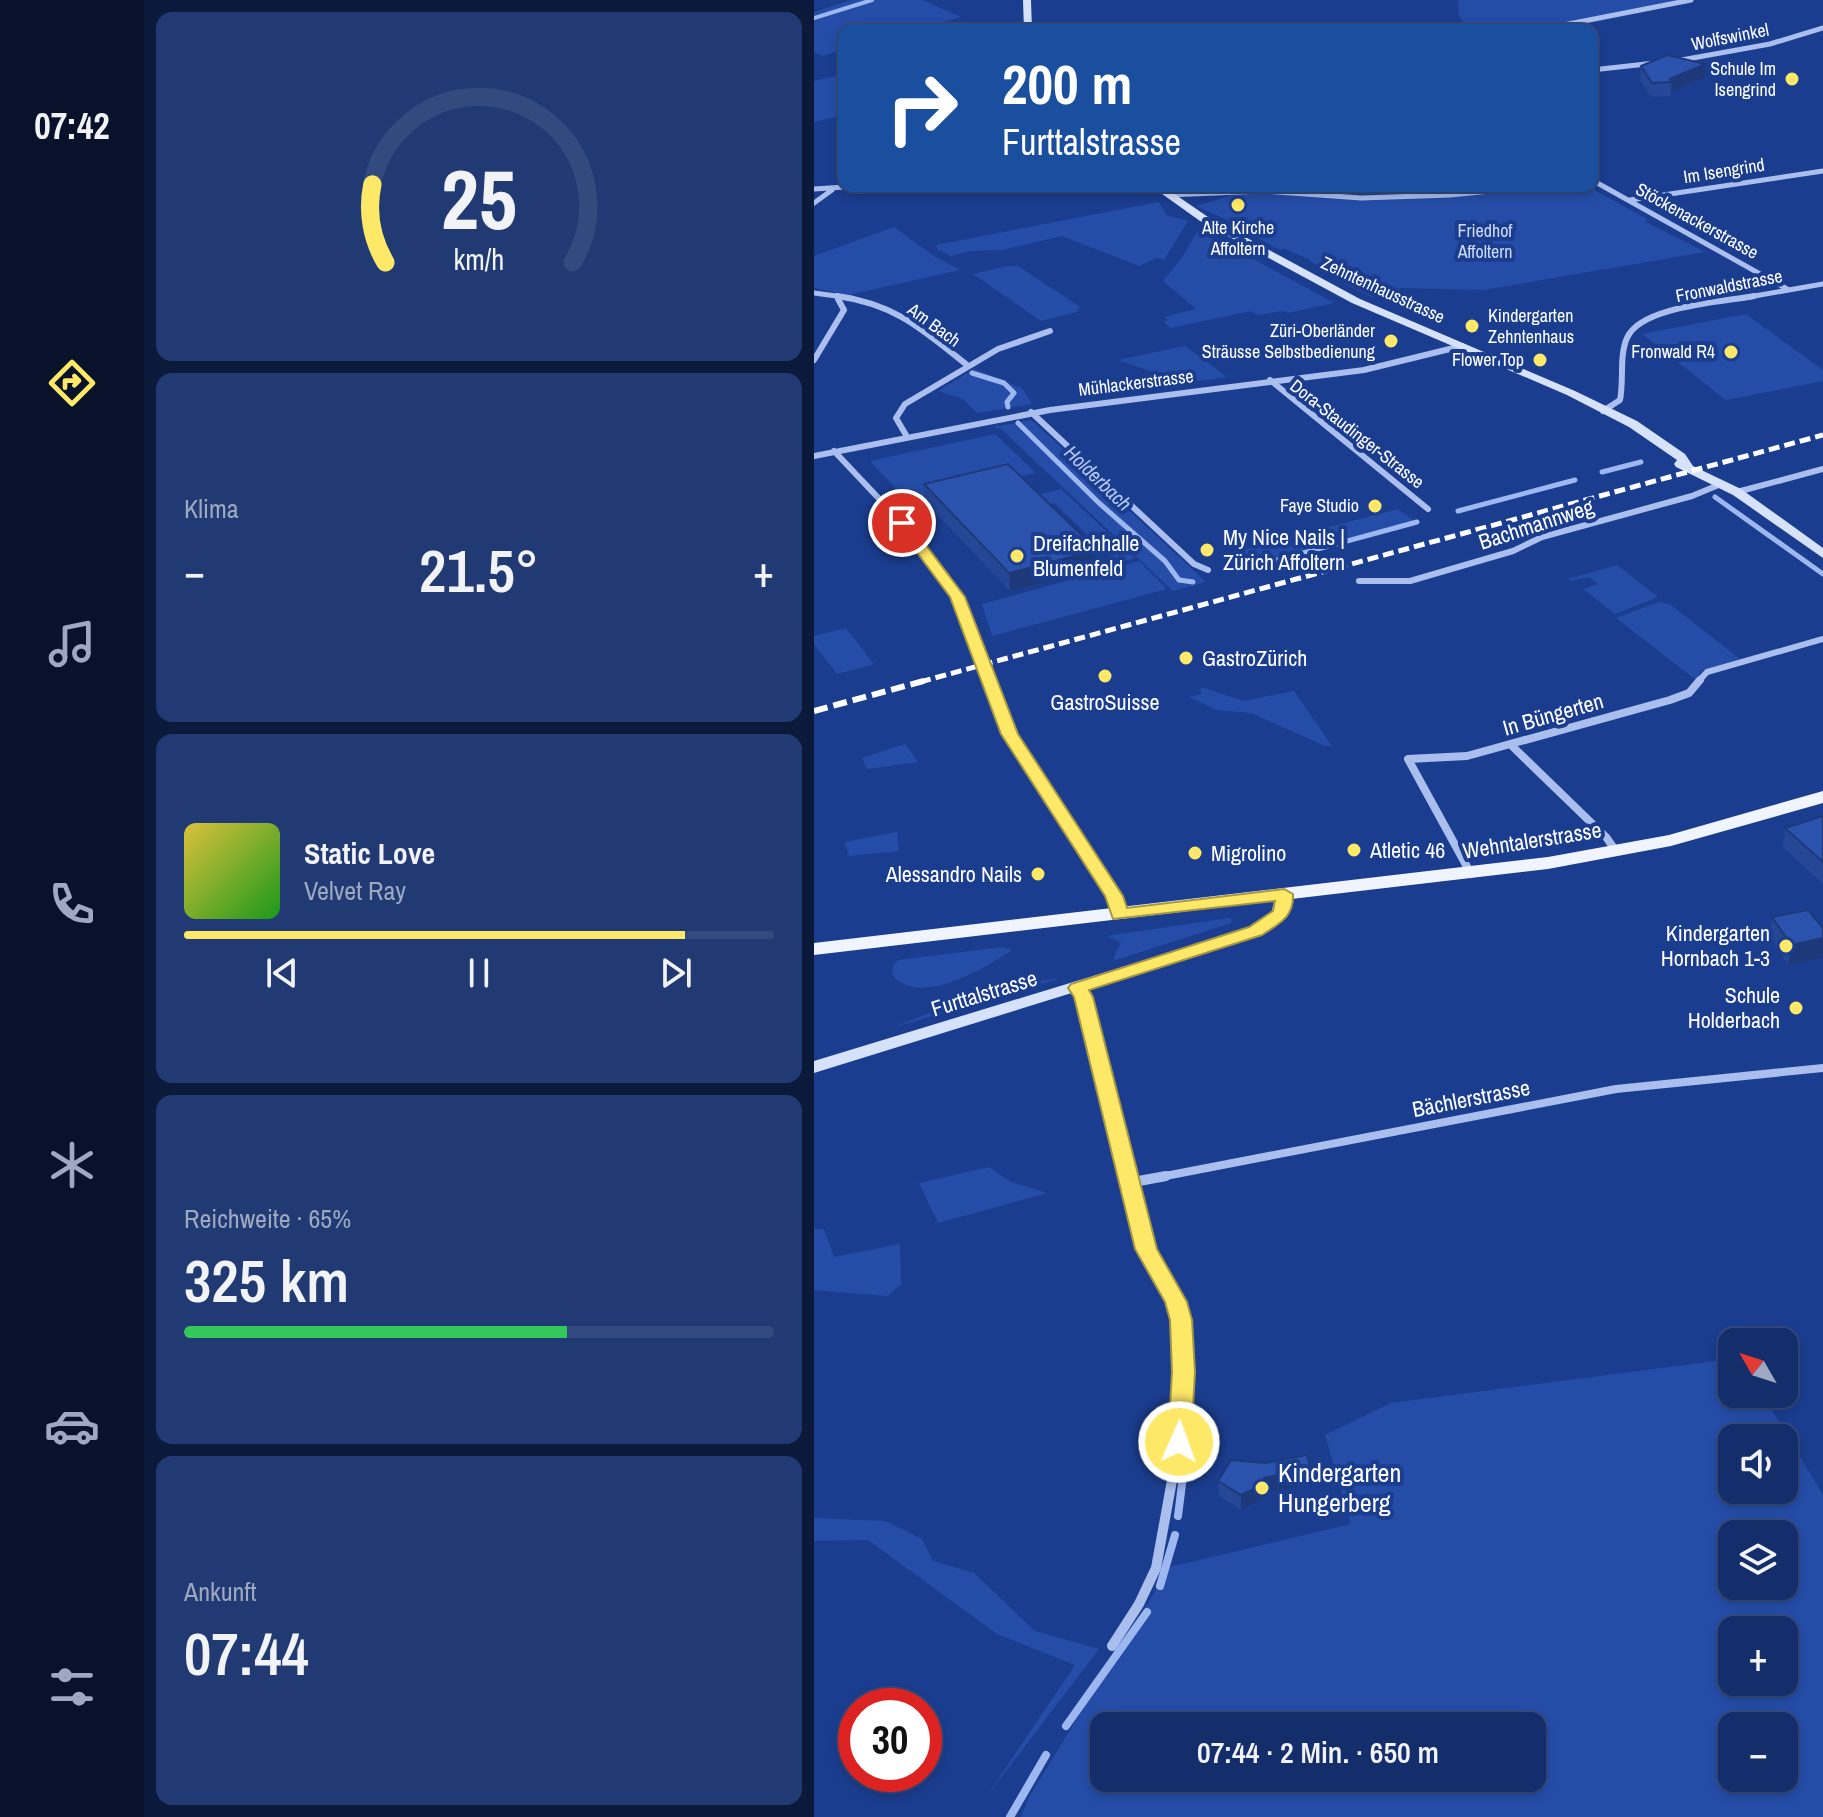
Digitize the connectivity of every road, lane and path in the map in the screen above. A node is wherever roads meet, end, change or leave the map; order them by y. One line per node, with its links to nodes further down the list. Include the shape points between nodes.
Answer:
1 (1027, 0): 3 (street)
2 (1691, 0): 4 (street)
3 (1028, 24)
4 (1569, 24)
5 (1823, 28): 6 (street, Wolfswinkel, via 1770,44)
6 (1672, 61)
7 (1656, 63): 8 (street)
8 (1598, 69)
9 (1823, 171): 19 (street, Im Isengrind)
10 (1598, 183): 19 (street, Stöckenackerstrasse)
11 (814, 189): 13 (street)
12 (838, 189): 13 (street)
13 (832, 190): 20 (street)
14 (1164, 192): 18 (street, Zehntenhausstrasse)
15 (1193, 192): 18 (street)
16 (1281, 192): 17 (street, via 1361,198)
17 (1480, 192)
18 (1168, 195): 26 (street, Zehntenhausstrasse, via 1356,301)
19 (1629, 200): 22 (street, Stöckenackerstrasse)
20 (814, 203)
21 (1823, 284): 22 (street, Fronwaldstrasse)
22 (1787, 289): 30 (street, Fronwaldstrasse, via 1641,321 1622,350 1620,400)
23 (814, 293): 24 (street, Am Bach)
24 (838, 299): 27 (street, via 844,310); 28 (street, Am Bach, via 871,301 903,317)
25 (1050, 331): 28 (street)
26 (1462, 346): 29 (street, Mühlackerstrasse, via 1372,367); 30 (street, Zehntenhausstrasse)
27 (814, 360)
28 (967, 365): 32 (street, via 900,408 897,423)
29 (1270, 380): 31 (street, Mühlackerstrasse); 38 (street, Dora-Staudinger-Strasse)
30 (1603, 411): 36 (street, Zehntenhausstrasse, via 1669,460)
31 (1031, 412): 32 (street, Mühlackerstrasse); 40 (street, via 1194,564)
32 (906, 435): 33 (street, Mühlackerstrasse)
33 (834, 451): 34 (street, Mühlackerstrasse); 48 (street, via 902,523 957,597 1009,734 1114,896)
34 (814, 456)
35 (1823, 469): 37 (street)
36 (1721, 484): 37 (street, Zehntenhausstrasse); 41 (street, Bachmannweg, via 1410,581)
37 (1737, 492): 39 (street, Zehntenhausstrasse)
38 (1428, 509)
39 (1823, 554)
40 (1208, 570)
41 (1359, 581)
42 (1823, 639): 43 (street, In Büngerten, via 1707,672 1689,693 1670,700)
43 (1511, 745): 45 (street); 46 (street, In Büngerten, via 1467,756 1408,759)
44 (1823, 797): 45 (main road, Wehntalerstrasse)
45 (1616, 851): 46 (main road, Wehntalerstrasse)
46 (1471, 875): 47 (main road, Wehntalerstrasse)
47 (1284, 894): 48 (main road, Wehntalerstrasse); 50 (street, Furttalstrasse, via 1280,915 1256,931)
48 (1119, 915): 49 (main road, Wehntalerstrasse)
49 (814, 949)
50 (1078, 988): 51 (street, Furttalstrasse); 53 (street)
51 (814, 1067)
52 (1823, 1068): 53 (street, Bächlerstrasse, via 1616,1089)
53 (1128, 1183): 54 (street, via 1146,1249 1176,1302 1183,1372 1179,1442 1156,1568)
54 (1112, 1646)

